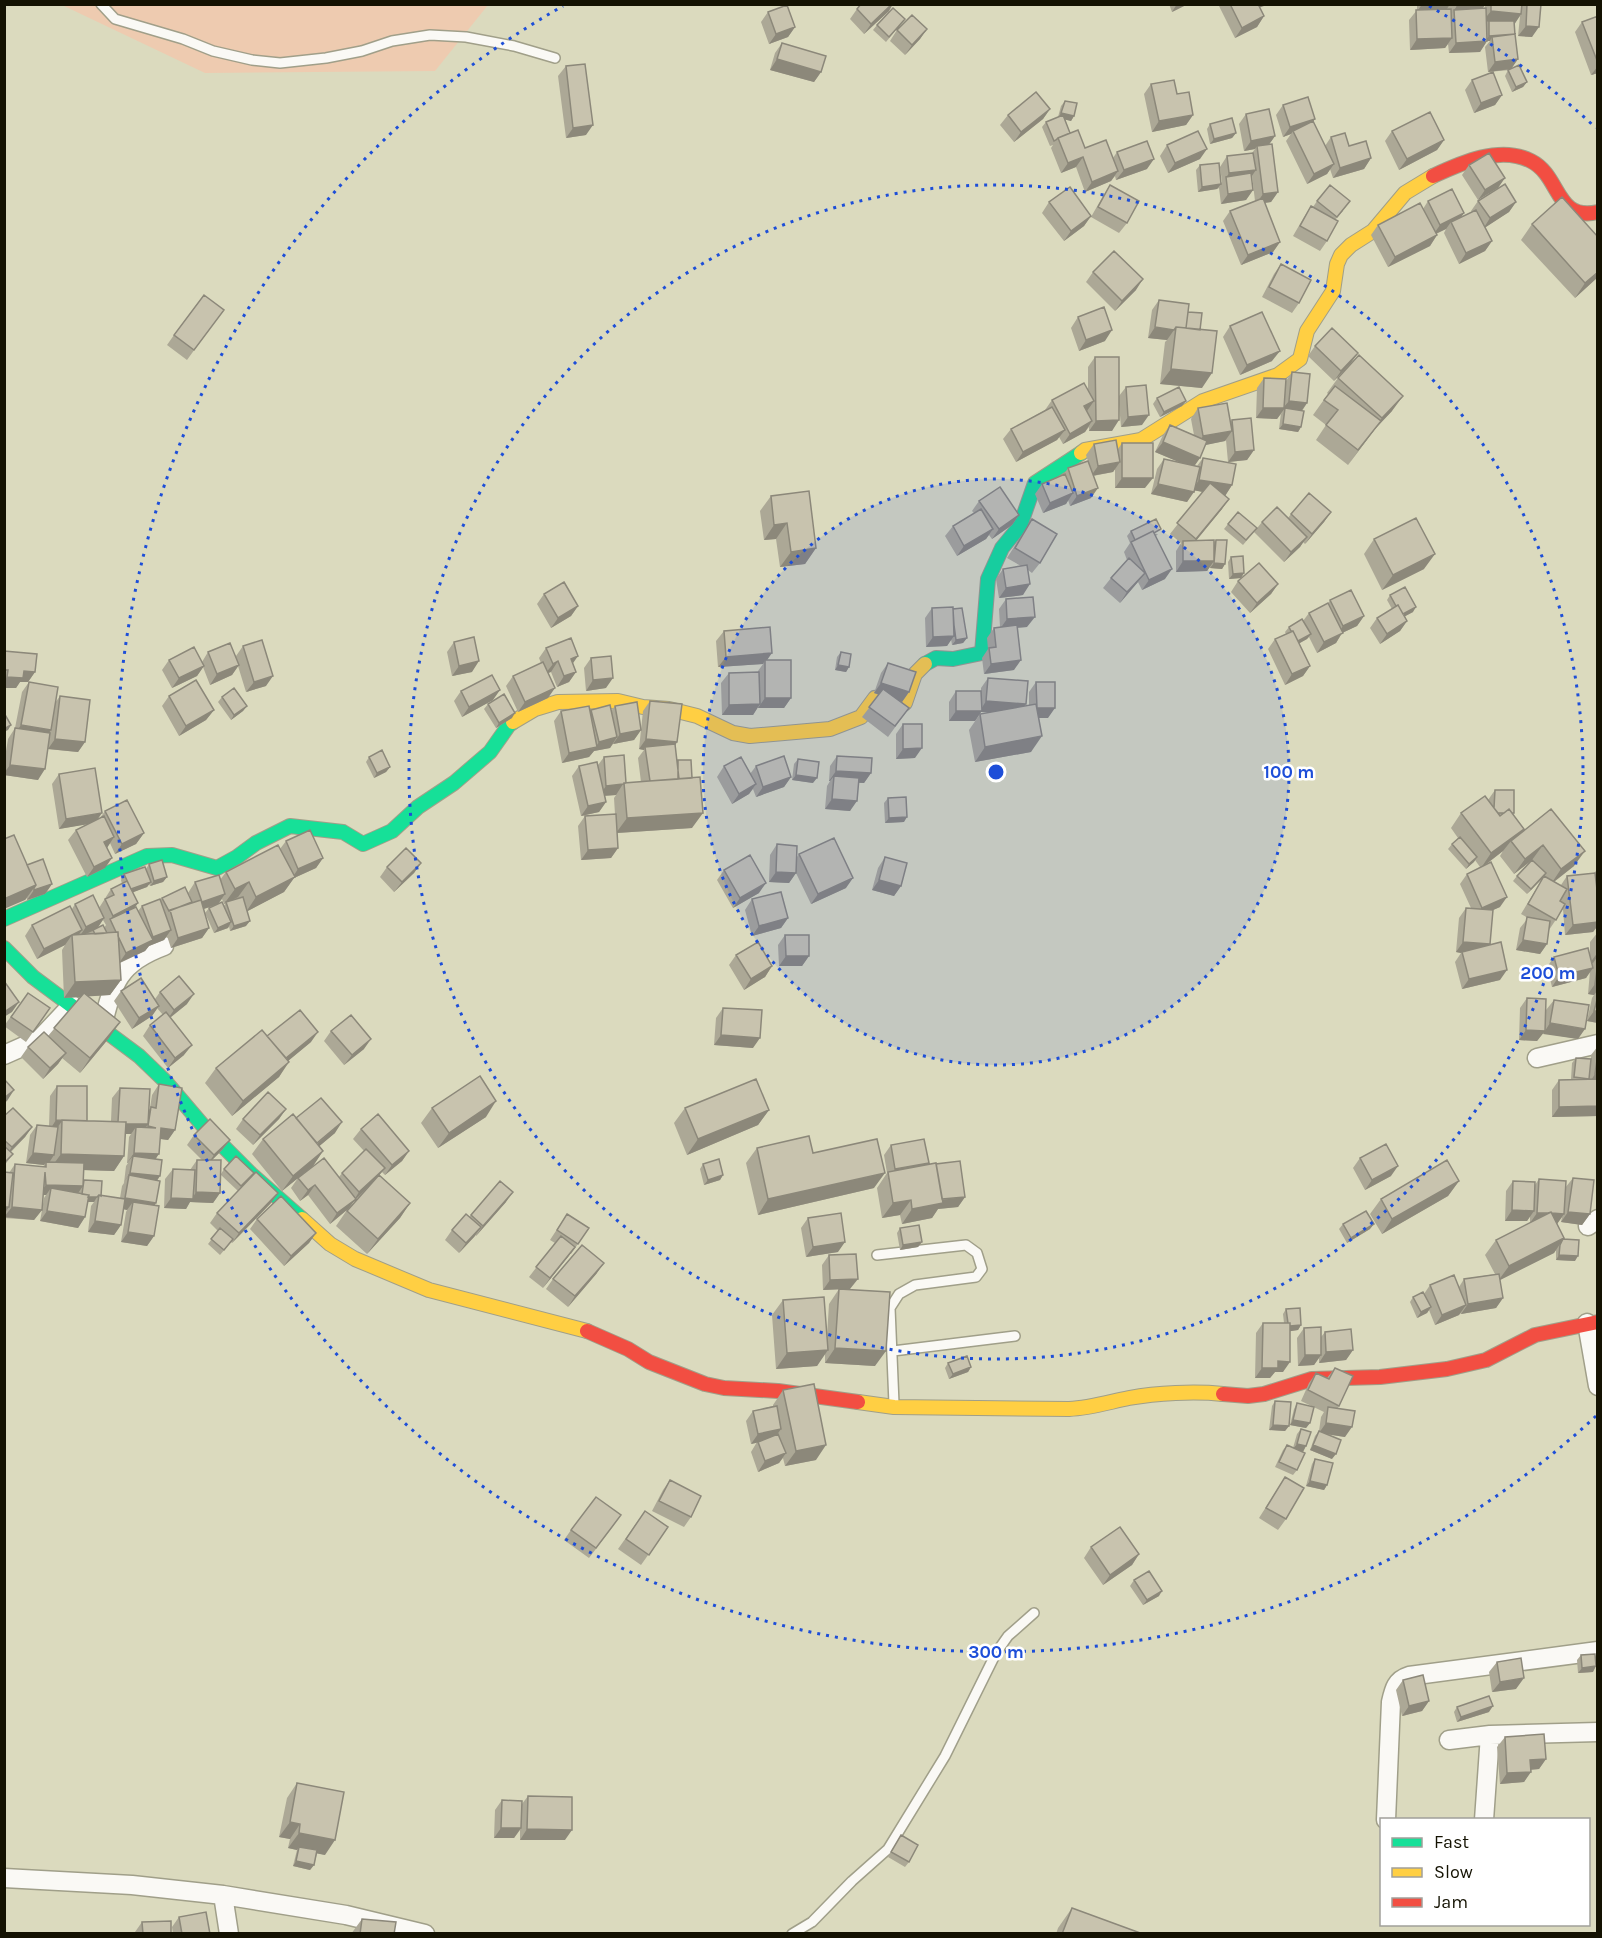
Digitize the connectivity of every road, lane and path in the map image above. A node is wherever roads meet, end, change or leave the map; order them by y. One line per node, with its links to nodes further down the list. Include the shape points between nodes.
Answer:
1 (101, 4): 2 (lane, via 115,19 252,60 280,63 326,58 430,35 466,37)
2 (555, 58)
3 (1598, 212): 4 (street, via 1576,215 1543,171 1532,161 1518,157 1491,156 1471,161 1430,177 1406,192 1376,229 1348,246 1340,257 1334,290 1304,336 1300,359 1278,375 1203,401 1142,440 1085,450 1035,483 1020,526 1002,548 988,579 982,653 936,658 924,664 915,674 905,703 899,707 875,698 861,717 830,729 750,736 669,709 618,701 558,702 535,709 509,725 490,753 454,783 418,807 392,831 363,844 343,832 290,826 217,868 172,855 147,856)
4 (4, 919)
5 (164, 946): 8 (street, via 125,968)
6 (4, 948): 7 (street, via 33,977)
7 (72, 1005): 8 (street); 10 (street, via 40,1039)
8 (102, 1027): 17 (street, via 165,1081 251,1174 330,1244 355,1259 429,1290 591,1332 649,1362 705,1384)
9 (1598, 1044): 11 (street)
10 (4, 1055)
11 (1537, 1058)
12 (877, 1255): 15 (lane, via 966,1245 977,1253 982,1269 976,1277 915,1285 899,1294 890,1308)
13 (1592, 1322): 16 (street); 17 (street, via 1535,1335 1486,1359 1458,1367 1380,1377 1312,1378 1248,1396 1160,1395 1053,1410)
14 (1015, 1336): 15 (lane)
15 (893, 1351): 17 (lane)
16 (1598, 1386)
17 (894, 1407)
18 (1034, 1613): 29 (lane, via 1008,1636 996,1653 955,1737 888,1849 812,1922)
19 (1598, 1651): 23 (street, via 1402,1678 1391,1702)
20 (1598, 1732): 21 (street)
21 (1490, 1735): 22 (street); 24 (street)
22 (1449, 1740)
23 (1386, 1818)
24 (1484, 1818)
25 (4, 1878): 26 (street)
26 (223, 1895): 27 (street); 28 (street, via 346,1915)
27 (229, 1934)
28 (425, 1934)
29 (792, 1934)

